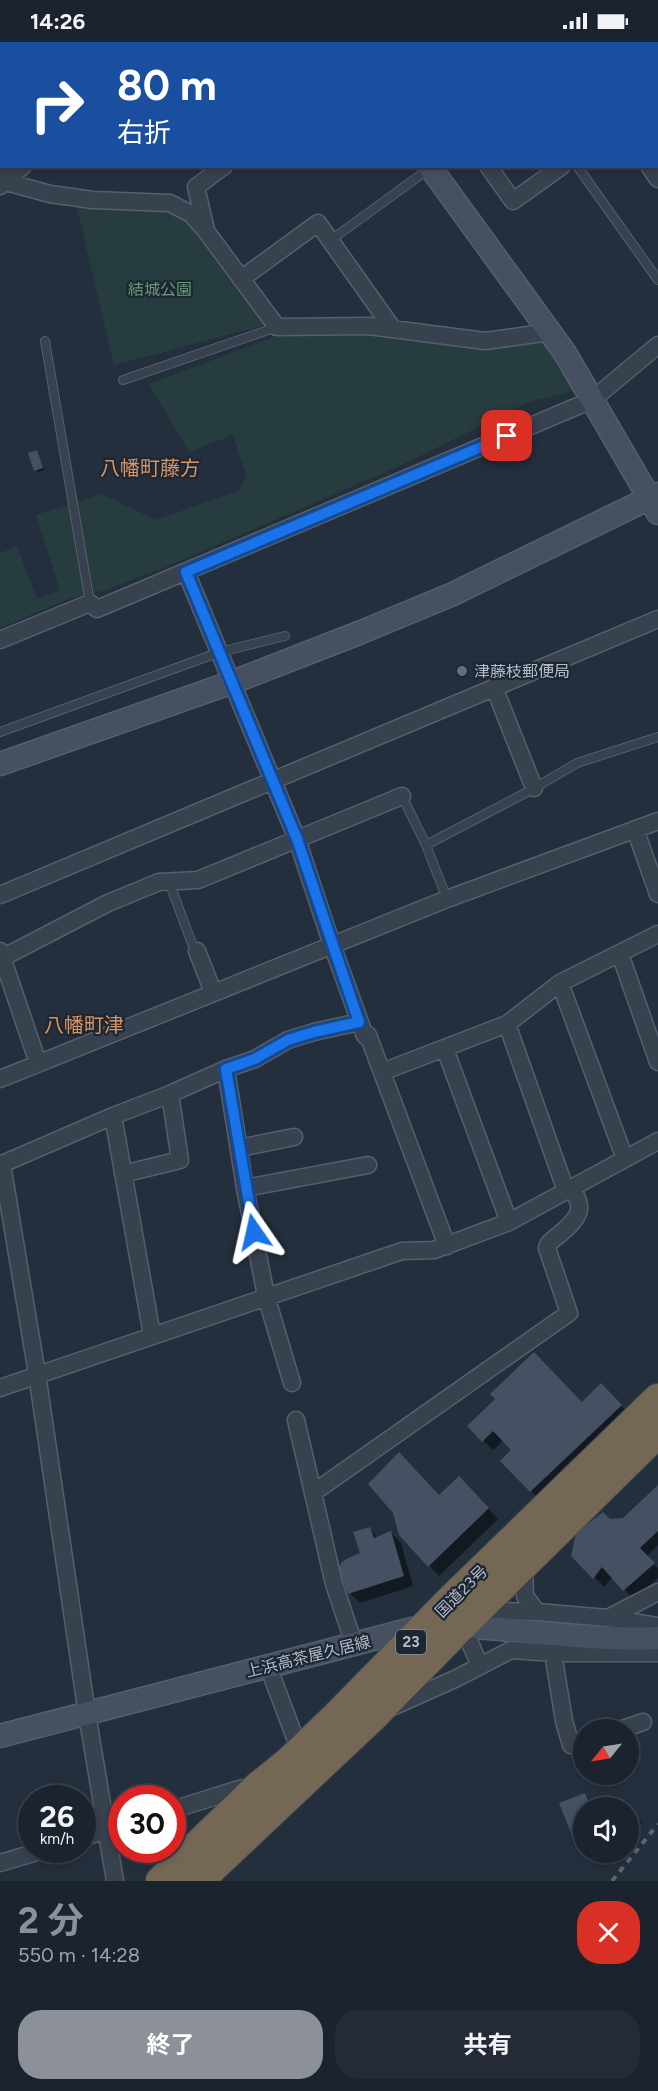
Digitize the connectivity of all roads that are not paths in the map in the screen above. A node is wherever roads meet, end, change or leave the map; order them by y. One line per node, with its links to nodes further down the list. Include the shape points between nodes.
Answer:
1 (1, 168): 9 (street)
2 (21, 168): 9 (street)
3 (221, 168): 10 (street, via 196,187)
4 (429, 168): 11 (lane)
5 (431, 168): 16 (street)
6 (489, 168): 7 (street, via 513,201)
7 (559, 168)
8 (578, 168): 13 (lane)
9 (3, 184): 10 (street, via 93,200 170,203 190,214)
10 (206, 231): 12 (street)
11 (331, 240): 12 (street, via 318,223); 15 (street)
12 (241, 279): 14 (street)
13 (658, 280)
14 (277, 327): 15 (street); 19 (lane)
15 (393, 329): 16 (street, via 484,341)
16 (550, 332): 20 (street)
17 (45, 341): 23 (lane)
18 (658, 345): 20 (street)
19 (123, 380)
20 (592, 400): 21 (street); 22 (street)
21 (655, 502): 28 (street, via 453,594)
22 (186, 572): 23 (street, via 97,609); 27 (street)
23 (90, 603): 26 (street)
24 (658, 619): 29 (street)
25 (285, 636): 27 (lane)
26 (0, 640)
27 (220, 652): 28 (street); 30 (lane)
28 (233, 682): 32 (street); 33 (street)
29 (494, 687): 33 (street); 34 (street)
30 (0, 732)
31 (658, 737): 34 (lane, via 577,763)
32 (0, 764)
33 (273, 780): 38 (street); 42 (street)
34 (534, 788): 39 (lane)
35 (402, 796): 38 (street); 39 (lane)
36 (658, 821): 37 (street)
37 (635, 829): 41 (street); 43 (street)
38 (297, 839): 40 (street, via 198,880); 45 (street)
39 (426, 845): 43 (lane)
40 (169, 882): 46 (lane); 48 (street, via 159,882 108,903)
41 (658, 894)
42 (0, 895)
43 (447, 900): 45 (street)
44 (658, 934): 47 (street)
45 (332, 945): 50 (street); 52 (street)
46 (197, 951): 50 (street)
47 (620, 954): 49 (street); 54 (street)
48 (1, 956): 55 (street)
49 (560, 983): 51 (street); 64 (street)
50 (213, 992): 55 (street)
51 (507, 1024): 53 (street); 69 (street)
52 (364, 1031): 56 (street, via 314,1032); 57 (street)
53 (445, 1049): 57 (street); 70 (street)
54 (658, 1062)
55 (39, 1063): 58 (street)
56 (226, 1069): 59 (street); 63 (street)
57 (382, 1072): 72 (street)
58 (0, 1079)
59 (170, 1094): 60 (street); 67 (street, via 180,1160)
60 (113, 1116): 65 (street); 67 (street)
61 (294, 1137): 63 (street)
62 (658, 1141): 64 (street)
63 (239, 1148): 68 (street)
64 (625, 1159): 69 (street)
65 (2, 1160): 71 (street)
66 (368, 1165): 68 (street)
67 (123, 1174): 74 (street)
68 (245, 1188): 73 (street)
69 (569, 1189): 70 (street); 81 (street, via 579,1203 578,1212 547,1248 569,1313)
70 (509, 1222): 72 (street)
71 (7, 1234): 75 (street)
72 (447, 1246): 73 (street, via 402,1251)
73 (266, 1296): 74 (street); 76 (street)
74 (152, 1335): 75 (street)
75 (37, 1374): 77 (street); 95 (street)
76 (292, 1383)
77 (0, 1388)
78 (658, 1399): 84 (highway, 国道23号 / 23)
79 (296, 1420): 81 (street)
80 (658, 1432): 82 (highway, 国道23号 / 23)
81 (313, 1493): 90 (street, via 334,1584)
82 (524, 1564): 84 (highway, 国道23号 / 23); 85 (street, via 525,1596)
83 (658, 1592): 86 (street)
84 (457, 1612): 85 (street); 87 (highway, 国道23号 / 23); 89 (street, via 601,1638); 94 (street); 96 (highway, 国道23号 / 23)
85 (537, 1612): 86 (street)
86 (608, 1618): 88 (street)
87 (427, 1625): 90 (street, 上浜高茶屋久居線); 101 (highway, 国道23号 / 23)
88 (658, 1626)
89 (658, 1638)
90 (354, 1644): 93 (street, 上浜高茶屋久居線)
91 (553, 1653): 92 (street); 94 (street, via 511,1650); 100 (street, via 564,1721)
92 (658, 1653)
93 (268, 1666): 95 (street, 上浜高茶屋久居線); 101 (street)
94 (480, 1666): 96 (street)
95 (87, 1714): 99 (street, 上浜高茶屋久居線); 103 (street)
96 (373, 1716): 110 (highway, 国道23号 / 23)
97 (643, 1722): 98 (street)
98 (639, 1723)
99 (0, 1737)
100 (573, 1744)
101 (302, 1750): 102 (highway, 国道23号 / 23)
102 (258, 1787): 104 (street); 109 (highway, 国道23号 / 23)
103 (108, 1806)
104 (186, 1806)
105 (18, 1858): 106 (street)
106 (0, 1863)
107 (114, 1863): 108 (street)
108 (115, 1881)
109 (161, 1881)
110 (198, 1881)

